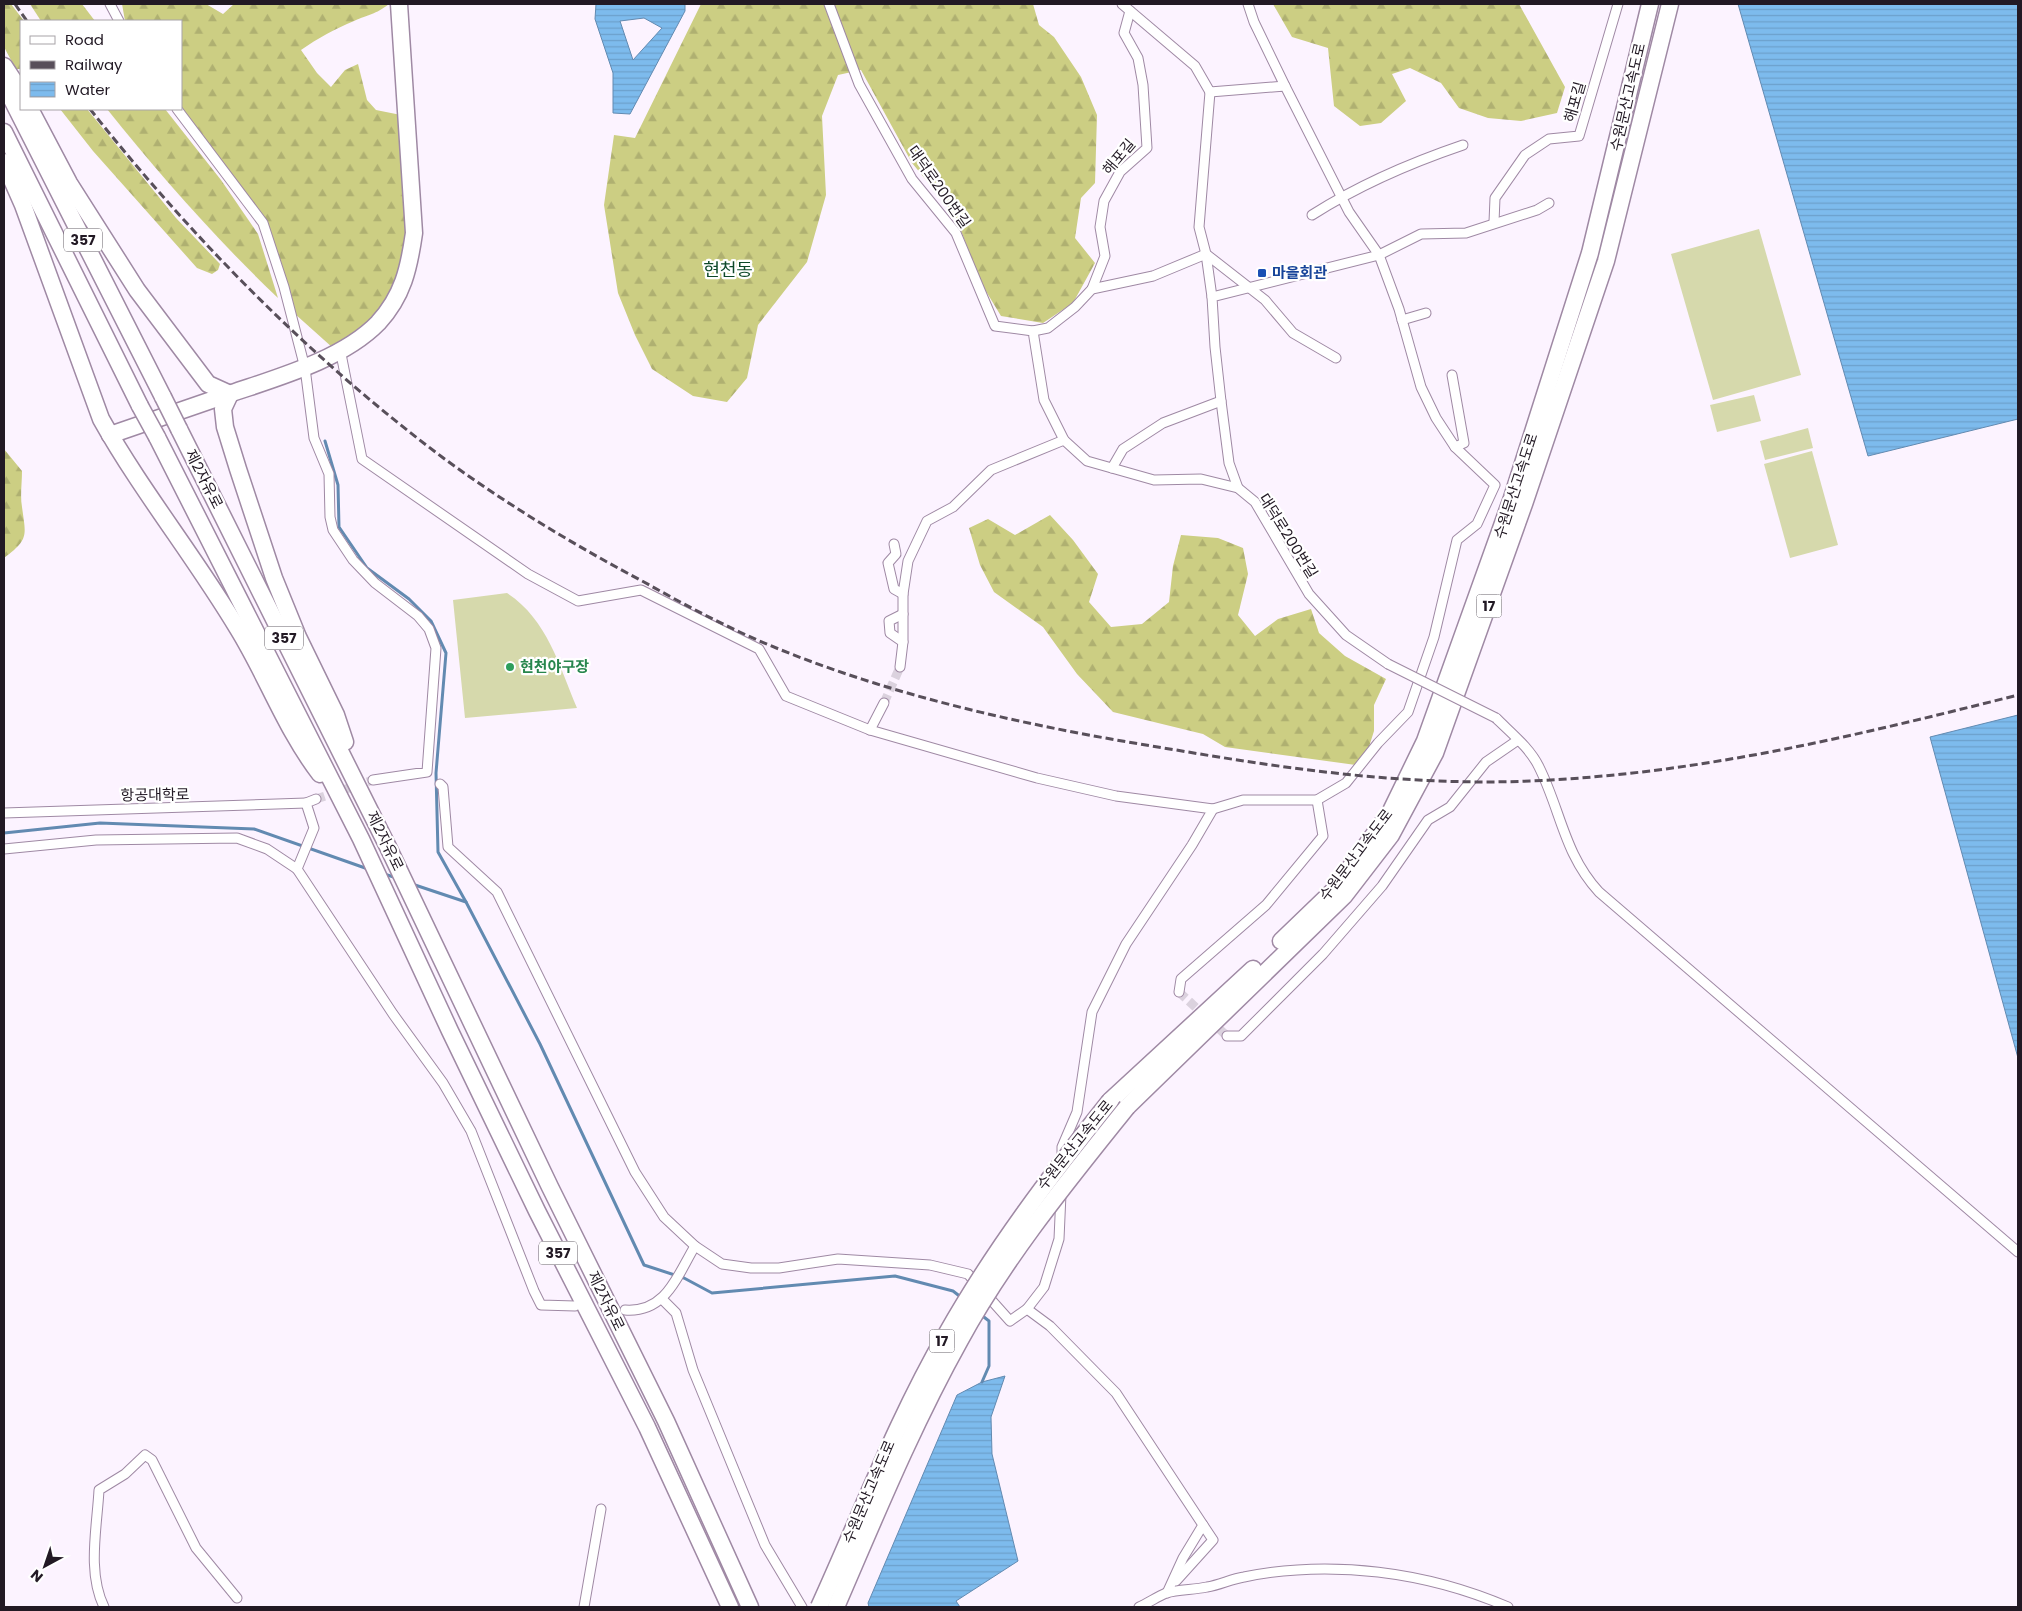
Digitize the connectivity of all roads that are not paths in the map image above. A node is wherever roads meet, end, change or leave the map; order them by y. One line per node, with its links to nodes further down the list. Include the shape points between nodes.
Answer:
1 (110, 4): 10 (street)
2 (399, 4): 33 (highway, via 413,225 410,267 398,296 378,323)
3 (829, 4): 32 (street, 대덕로200번길, via 859,84 912,179 956,233 995,326)
4 (1122, 4): 9 (street)
5 (1248, 4): 13 (street)
6 (1618, 4): 24 (street, 해포길, via 1579,136 1549,139 1525,155 1495,198)
7 (1650, 4): 80 (highway, 수원문산고속도로 / 17, bridge, via 1590,253 1512,498 1425,741 1392,811 1334,890 1110,1100 1030,1203 946,1334 893,1436)
8 (1670, 4): 81 (highway, 수원문산고속도로 / 17, bridge, via 1606,261 1524,504 1434,753 1391,835 1344,896 1126,1107 1053,1200 1003,1271 960,1340 907,1442)
9 (1130, 11): 15 (street, via 1194,66); 28 (street, 해포길, via 1124,33 1138,58 1148,148 1120,172 1104,201 1100,227 1105,256)
10 (118, 20)
11 (4, 66): 14 (highway)
12 (4, 84): 56 (highway, 제2자유로 / 357, bridge)
13 (1284, 86): 15 (street); 21 (street)
14 (20, 90)
15 (1210, 92): 25 (street, via 1199,227)
16 (31, 110): 37 (highway, via 69,183 137,290 208,384)
17 (178, 110): 35 (street, via 263,223)
18 (4, 132): 58 (highway, 제2자유로 / 357, bridge)
19 (1463, 145): 21 (street, via 1418,160)
20 (4, 162): 39 (highway)
21 (1341, 196): 23 (street); 26 (street)
22 (1549, 203): 24 (street, via 1537,210)
23 (1312, 215)
24 (1494, 222): 26 (street, via 1466,233 1421,234)
25 (1206, 254): 27 (street); 28 (street, via 1153,276); 29 (street)
26 (1379, 255): 27 (street); 31 (street)
27 (1250, 288): 29 (street); 34 (street, via 1265,300 1293,333)
28 (1092, 289): 32 (street, 대덕로200번길, via 1048,328)
29 (1212, 297): 38 (street)
30 (1426, 313): 31 (street)
31 (1402, 320): 41 (street, via 1421,387)
32 (1033, 331): 40 (street, 대덕로200번길, via 1044,400)
33 (340, 349): 35 (highway); 50 (street, via 362,459 528,574 578,601 640,590 759,649 786,696)
34 (1336, 358)
35 (305, 368): 37 (highway); 52 (street, via 314,438 329,474 333,530 353,560 375,583 418,616 429,629 436,648 426,772)
36 (1452, 375): 41 (street, via 1464,443)
37 (230, 394): 39 (highway); 56 (highway, via 223,409 225,427 274,578 336,715)
38 (1222, 401): 42 (street, via 1163,423 1123,449); 43 (street, via 1229,463)
39 (110, 435): 58 (highway, via 238,628 305,755)
40 (1064, 440): 42 (street, 대덕로200번길, via 1087,461); 45 (street, via 991,470 953,507 927,521 908,562)
41 (1455, 447): 55 (street, via 1495,485 1478,524 1457,540 1434,637 1408,712 1346,783)
42 (1112, 468): 43 (street, 대덕로200번길, via 1154,480 1201,479)
43 (1238, 488): 51 (street, 대덕로200번길, bridge, via 1255,502 1309,594 1346,634 1388,664 1496,718)
44 (894, 544): 45 (street, via 896,554 888,563 894,589)
45 (903, 594): 46 (street)
46 (902, 614): 47 (street); 47 (street, via 889,621 890,633)
47 (903, 642): 48 (street)
48 (900, 666)
49 (884, 703): 50 (street)
50 (870, 730): 59 (street, via 1037,778 1116,796)
51 (1518, 740): 64 (street, via 1486,762 1450,806 1428,820 1382,886 1323,954 1241,1036); 66 (street, 대덕로200번길, via 1539,767 1571,852 1585,877 1599,892)
52 (373, 780)
53 (440, 784): 65 (street, via 448,847 497,892 635,1172 664,1217)
54 (316, 799): 57 (street, 항공대학로)
55 (1317, 800): 59 (street, via 1243,800); 63 (street, via 1323,836 1266,905 1181,980)
56 (365, 801): 78 (highway, 제2자유로 / 357, via 666,1421)
57 (306, 803): 60 (street, 항공대학로); 62 (street, via 314,828)
58 (345, 807): 77 (highway, 제2자유로 / 357, via 537,1211 647,1427)
59 (1213, 809): 69 (street, via 1126,944 1092,1012 1077,1112 1062,1147 1059,1239 1044,1287)
60 (4, 813)
61 (4, 849): 62 (street, via 96,840 236,838 267,849)
62 (298, 869): 68 (street, via 393,1014 443,1083 470,1131 541,1304)
63 (1179, 992)
64 (1227, 1036)
65 (696, 1246): 67 (street); 69 (street, via 722,1264 751,1268 779,1268 838,1259 930,1265 968,1274 1010,1321)
66 (2018, 1252)
67 (662, 1299): 70 (street, via 639,1311); 79 (street, via 676,1313 693,1370 765,1546)
68 (575, 1306)
69 (1027, 1309): 72 (street, via 1050,1326 1116,1393)
70 (624, 1310)
71 (601, 1509): 76 (street)
72 (1203, 1525): 73 (street); 73 (street, via 1213,1540)
73 (1167, 1593): 82 (street); 83 (street, via 1244,1577 1300,1570 1353,1569 1435,1583)
74 (237, 1598): 75 (street, via 196,1548 152,1460 145,1454 124,1474 99,1490 94,1570)
75 (104, 1607)
76 (584, 1607)
77 (730, 1607)
78 (750, 1607)
79 (802, 1607)
80 (819, 1607)
81 (836, 1607)
82 (1139, 1607)
83 (1508, 1607)

